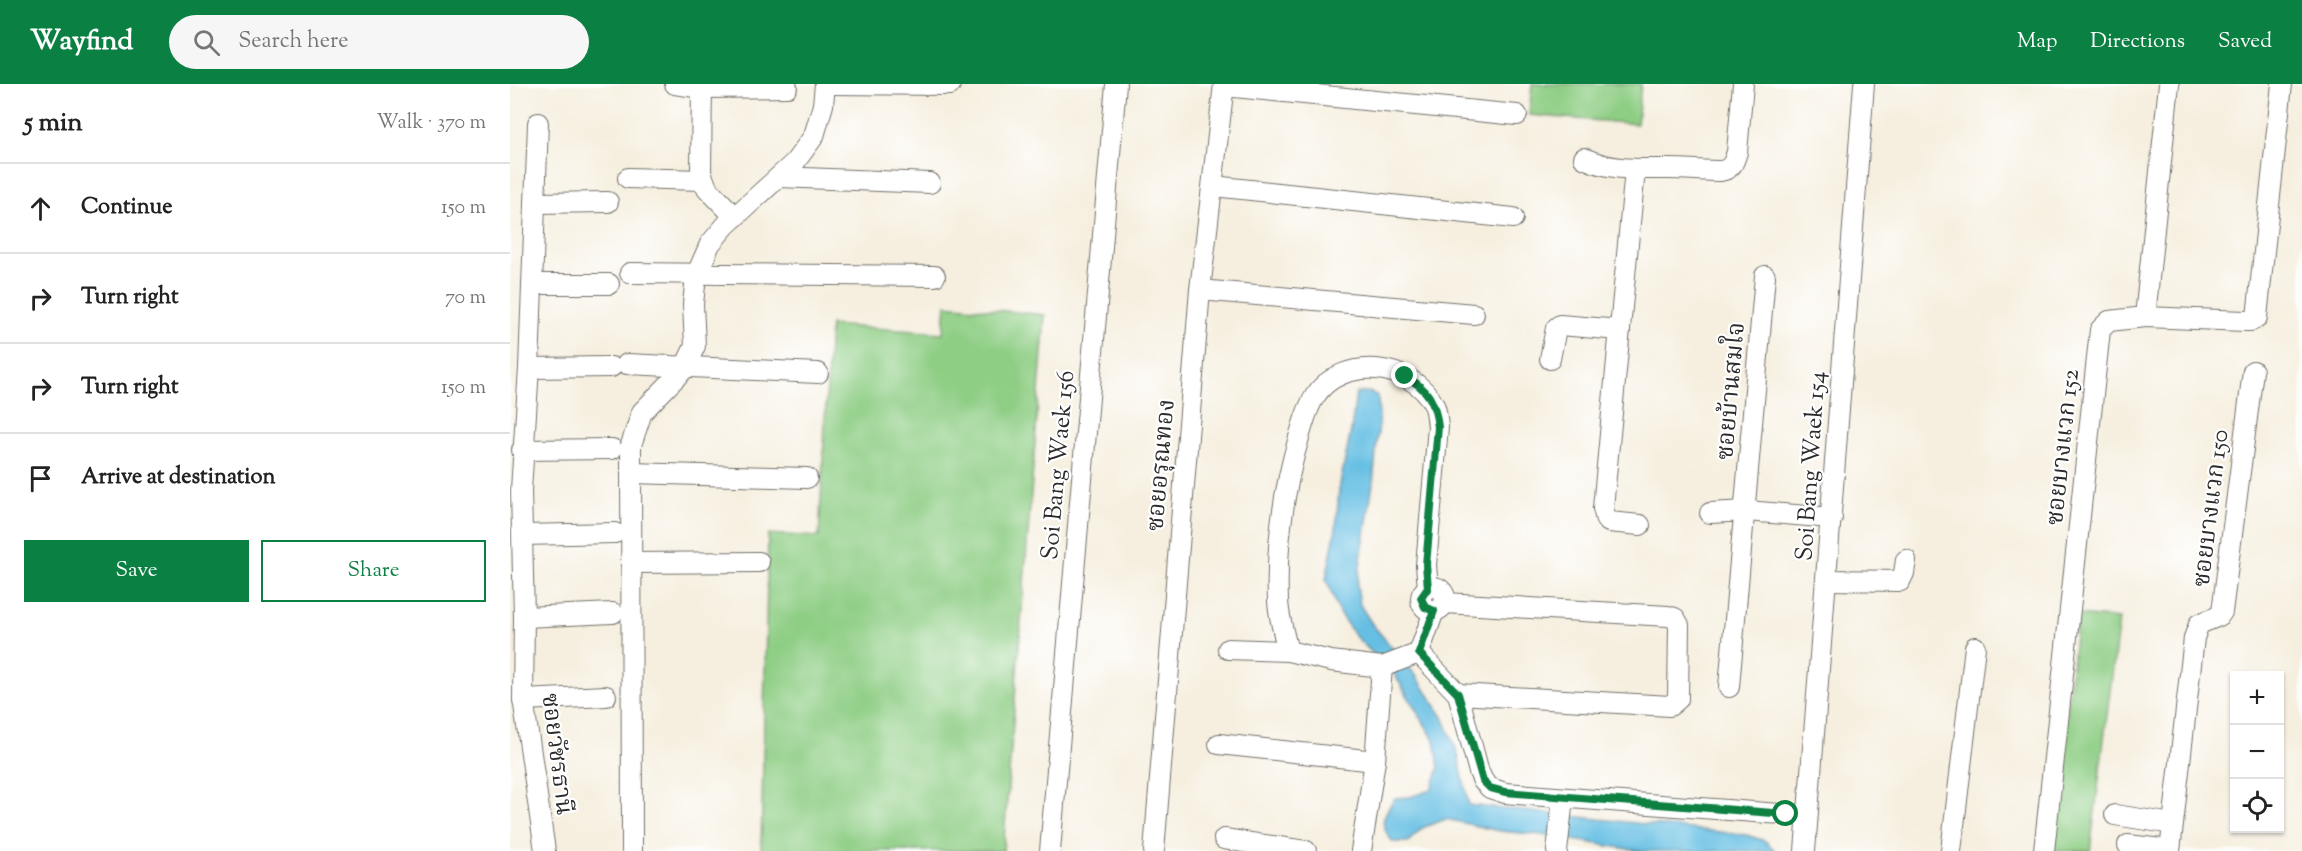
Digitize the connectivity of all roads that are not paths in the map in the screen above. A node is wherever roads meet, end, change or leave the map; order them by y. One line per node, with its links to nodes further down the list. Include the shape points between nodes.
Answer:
1 (675, 84): 10 (street)
2 (826, 84): 8 (street); 16 (street, via 814,136)
3 (1116, 84): 77 (street, Soi Bang Waek 156)
4 (1743, 84): 15 (street, via 1737,152 1729,170)
5 (1864, 84): 46 (street, Soi Bang Waek 154)
6 (2169, 84): 33 (street)
7 (2282, 84): 33 (street, ซอยบางแวก 152, via 2257,317 2251,321)
8 (951, 85)
9 (1224, 85): 12 (street); 20 (street, ซอยอรุณทอง)
10 (702, 86): 11 (street); 18 (street, via 700,172)
11 (787, 87)
12 (1517, 115)
13 (538, 123): 22 (street, ซอยวัชรธานี)
14 (1584, 158): 15 (street, via 1596,164)
15 (1635, 170): 34 (street)
16 (779, 177): 19 (street); 23 (street)
17 (628, 178): 18 (street)
18 (704, 180): 23 (street, via 707,189)
19 (930, 183)
20 (1213, 186): 24 (street); 31 (street, ซอยอรุณทอง)
21 (608, 202): 22 (street)
22 (535, 203): 29 (street, ซอยวัชรธานี)
23 (735, 217): 26 (street, via 710,244)
24 (1513, 218)
25 (630, 273): 26 (street)
26 (697, 274): 27 (street); 36 (street, via 693,304 695,346)
27 (935, 276)
28 (1765, 276): 44 (street, ซอยบ้านสมใจ)
29 (532, 284): 30 (street); 37 (street, ซอยวัชรธานี)
30 (609, 284)
31 (1200, 290): 32 (street); 78 (street, ซอยอรุณทอง)
32 (1474, 314)
33 (2145, 317): 83 (street, ซอยบางแวก 152, via 2109,321 2100,330)
34 (1620, 330): 35 (street, via 1560,325); 47 (street, via 1603,508 1609,522)
35 (1550, 359)
36 (685, 367): 37 (street); 39 (street); 42 (street, via 642,412 631,445)
37 (529, 368): 41 (street, ซอยวัชรธานี)
38 (2253, 370): 71 (street, ซอยบางแวก 150, via 2223,608 2219,616 2199,624 2194,638)
39 (818, 373)
40 (612, 448): 41 (street)
41 (522, 450): 49 (street, ซอยวัชรธานี)
42 (631, 473): 43 (street); 52 (street)
43 (807, 478)
44 (1746, 512): 45 (street); 46 (street); 62 (street, ซอยบ้านสมใจ)
45 (1710, 513)
46 (1832, 518): 53 (street, Soi Bang Waek 154)
47 (1640, 525)
48 (615, 533): 49 (street)
49 (522, 535): 56 (street, ซอยวัชรธานี)
50 (1906, 560): 53 (street, via 1900,581)
51 (759, 562): 52 (street)
52 (631, 563): 76 (street)
53 (1827, 580): 70 (street, Soi Bang Waek 154)
54 (1439, 607): 59 (street, via 1427,609 1422,603 1428,588 1426,565 1438,427 1436,407 1416,382 1391,371 1358,369 1342,373 1313,399 1293,458 1282,517 1278,572 1278,603); 60 (street); 63 (street, via 1668,616 1679,625 1678,699 1670,706)
55 (613, 613): 56 (street)
56 (524, 617): 65 (street, ซอยวัชรธานี)
57 (1975, 647): 82 (street)
58 (1228, 649): 59 (street)
59 (1288, 651): 61 (street)
60 (1412, 656): 61 (street); 63 (street)
61 (1383, 667): 67 (street)
62 (1729, 687)
63 (1458, 694): 68 (street, via 1483,781 1490,788)
64 (606, 696): 65 (street)
65 (523, 700): 75 (street, ซอยวัชรธานี)
66 (1219, 744): 67 (street)
67 (1375, 761): 80 (street)
68 (1563, 806): 70 (street); 74 (street)
69 (2115, 815): 71 (street)
70 (1807, 816): 81 (street, Soi Bang Waek 154)
71 (2173, 824): 84 (street, ซอยบางแวก 150)
72 (1224, 839): 79 (street)
73 (2128, 845): 84 (street)
74 (1558, 847)
75 (545, 851)
76 (632, 851)
77 (1050, 851)
78 (1154, 851)
79 (1306, 851)
80 (1361, 851)
81 (1805, 851)
82 (1951, 851)
83 (2044, 851)
84 (2170, 851)

